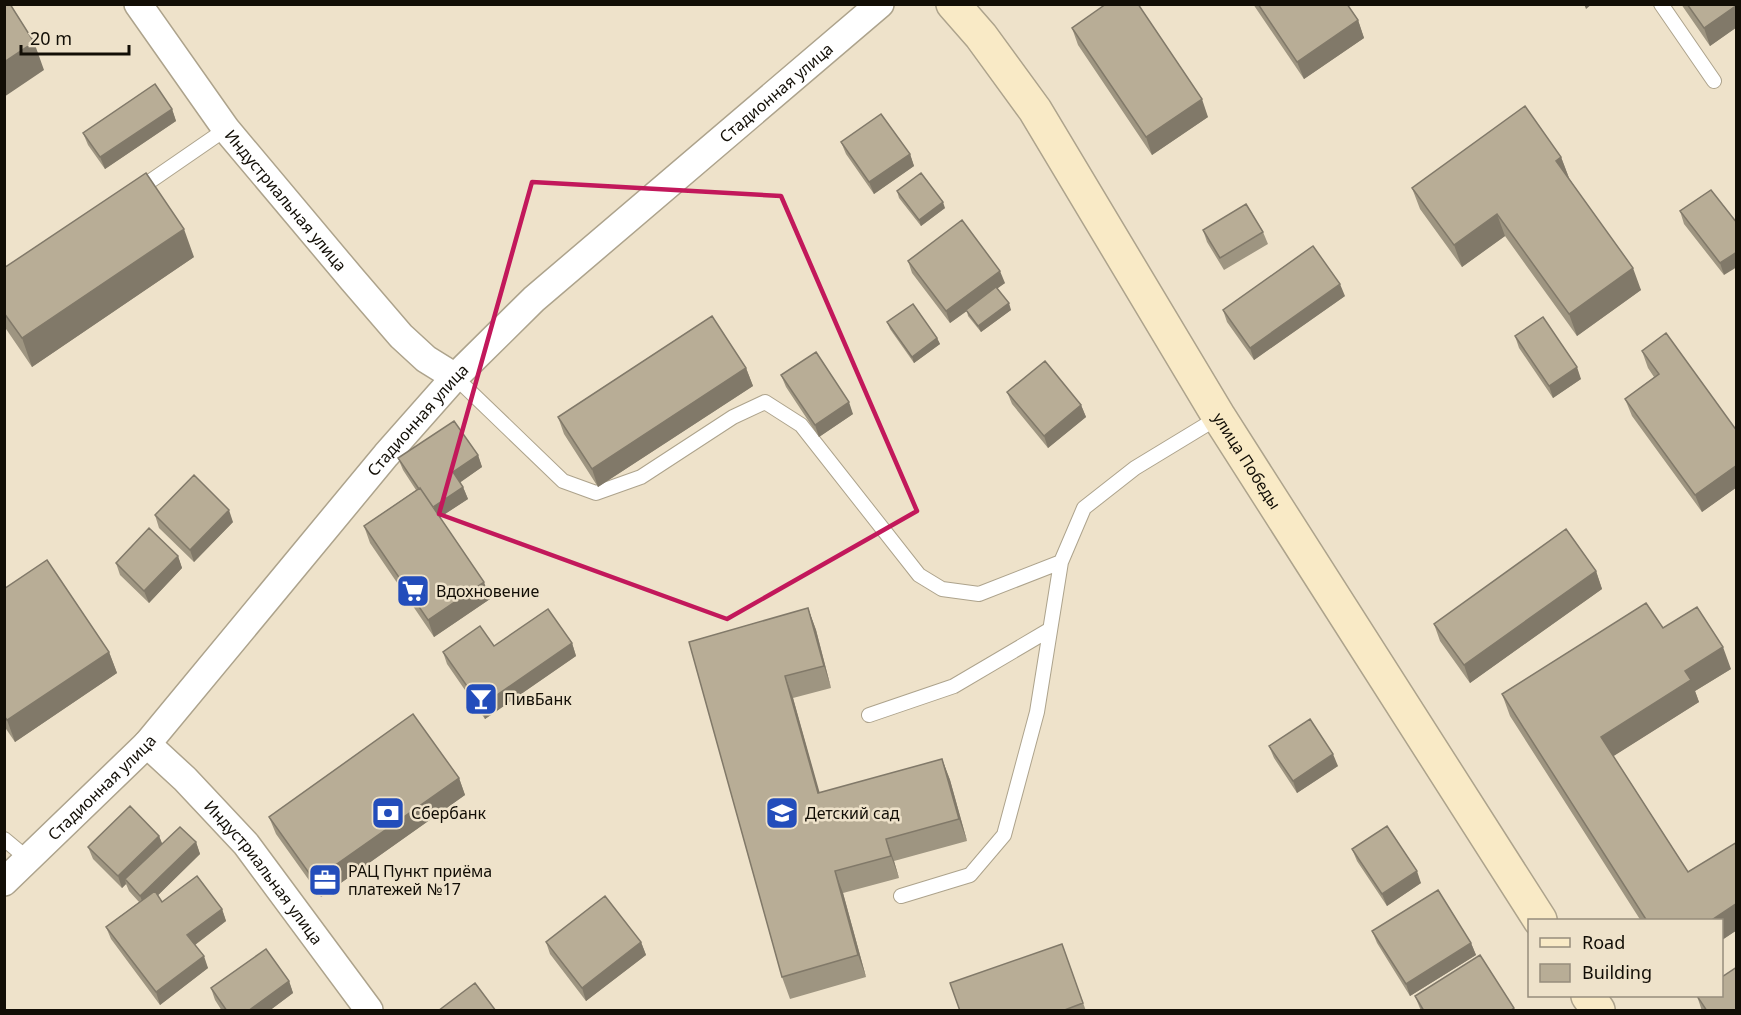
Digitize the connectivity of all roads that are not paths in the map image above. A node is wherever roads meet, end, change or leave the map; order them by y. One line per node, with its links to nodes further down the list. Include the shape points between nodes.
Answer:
1 (138, 4): 6 (street, Индустриальная улица)
2 (880, 4): 8 (street, Стадионная улица, via 534,299)
3 (953, 4): 9 (street, улица Победы, via 1035,110)
4 (1662, 4): 5 (lane)
5 (1714, 81)
6 (226, 129): 7 (lane); 8 (street, Индустриальная улица, via 401,336 426,359)
7 (129, 196)
8 (455, 377): 10 (lane, via 563,481 596,493 642,477 733,417 765,402 801,425 919,575 942,589 979,594); 13 (street, Стадионная улица, via 386,454)
9 (1219, 417): 10 (lane, via 1135,468 1084,508); 18 (street, улица Победы)
10 (1061, 562): 11 (lane)
11 (1049, 630): 12 (lane, via 954,686); 17 (lane, via 1037,712 1004,835 970,875)
12 (869, 715)
13 (147, 744): 15 (street, Стадионная улица); 20 (street, Индустриальная улица, via 246,844)
14 (4, 839): 15 (lane)
15 (28, 859): 16 (street, Стадионная улица)
16 (4, 882)
17 (901, 896)
18 (1539, 919)
19 (1589, 997): 21 (street)
20 (369, 1011)
21 (1598, 1011)

